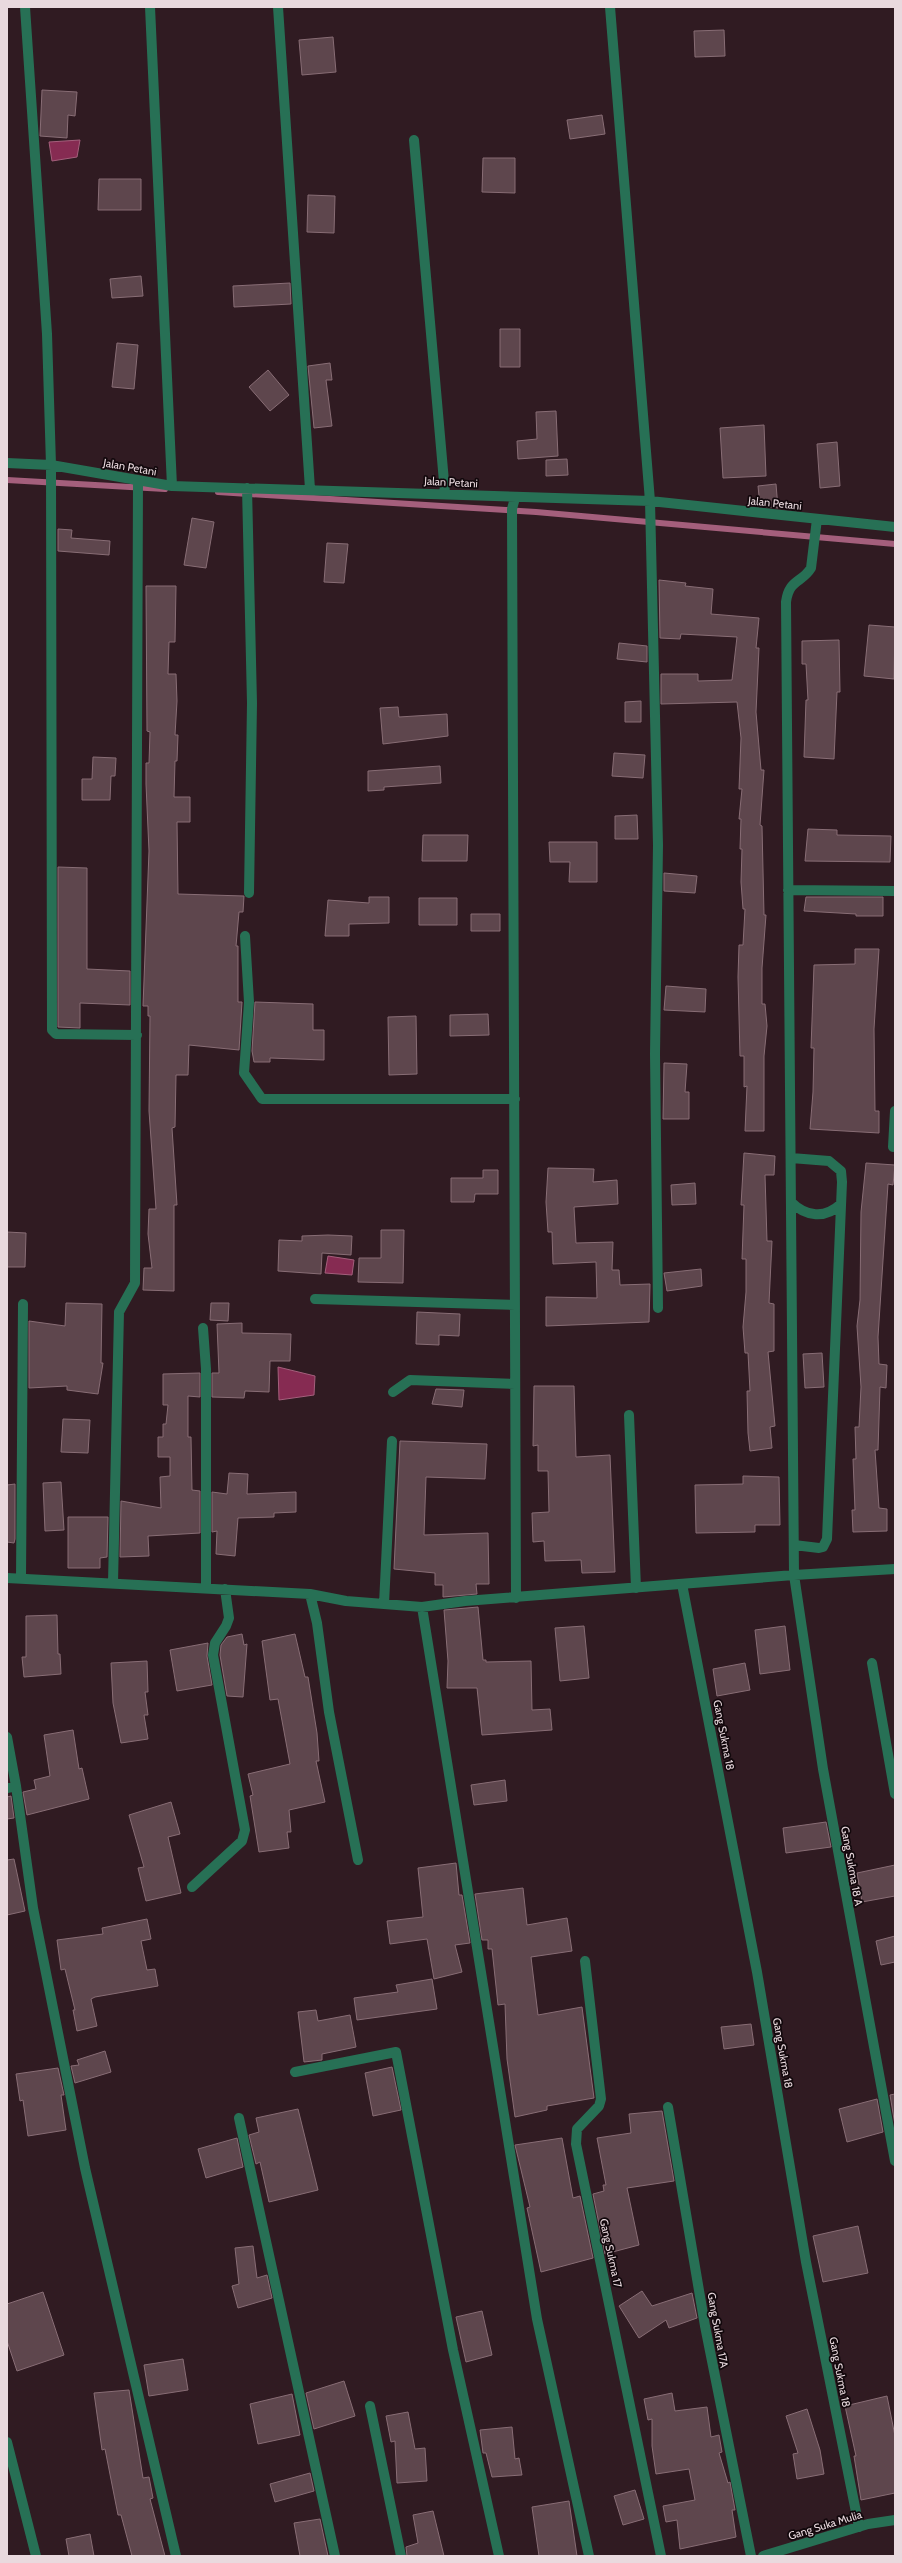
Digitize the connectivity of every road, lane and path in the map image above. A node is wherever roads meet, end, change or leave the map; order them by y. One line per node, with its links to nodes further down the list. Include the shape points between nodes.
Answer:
1 (26, 7): 7 (street, via 47,334)
2 (150, 7): 9 (street)
3 (278, 7): 11 (street)
4 (610, 7): 14 (street)
5 (414, 140): 12 (street)
6 (7, 463): 7 (street, Jalan Petani)
7 (51, 465): 8 (street, Jalan Petani); 21 (street, via 52,1030 56,1034)
8 (138, 481): 9 (street, Jalan Petani); 21 (street)
9 (172, 486): 10 (street, Jalan Petani)
10 (247, 488): 11 (street, Jalan Petani); 19 (street, via 252,703)
11 (310, 490): 12 (street, Jalan Petani)
12 (445, 493): 13 (street, Jalan Petani)
13 (515, 498): 14 (street, Jalan Petani); 22 (street, via 512,509)
14 (650, 505): 15 (street, Jalan Petani); 31 (street, via 658,845 655,1054)
15 (817, 519): 16 (street, Jalan Petani); 17 (street, via 811,568 807,575 798,579 790,588 786,602)
16 (895, 527)
17 (788, 890): 18 (street); 25 (street)
18 (895, 890)
19 (249, 893)
20 (245, 936): 22 (street, via 249,1002 244,1073 262,1099)
21 (137, 1035): 42 (street, via 135,1283 119,1312)
22 (515, 1099): 30 (street)
23 (895, 1110): 24 (street)
24 (893, 1147)
25 (791, 1158): 26 (street); 27 (street, via 829,1161 836,1166 841,1171)
26 (791, 1202): 27 (street, via 802,1211 815,1215 834,1211); 37 (street, Gang Sukma 18 A)
27 (841, 1204): 37 (street, via 827,1539 823,1547 819,1548)
28 (315, 1299): 30 (street)
29 (22, 1304): 41 (street)
30 (515, 1305): 33 (street)
31 (658, 1308)
32 (203, 1328): 44 (street, via 206,1369)
33 (515, 1384): 34 (street, via 410,1380); 48 (street)
34 (392, 1392)
35 (629, 1415): 45 (street)
36 (392, 1441): 49 (street)
37 (794, 1545): 39 (street, Gang Sukma 18 A)
38 (895, 1569): 39 (street)
39 (794, 1575): 43 (street); 61 (street, Gang Sukma 18 A, via 823,1770)
40 (7, 1578): 41 (street)
41 (21, 1579): 42 (street)
42 (112, 1582): 44 (street)
43 (682, 1584): 45 (street); 65 (street, Gang Sukma 18, via 757,1972 806,2262)
44 (206, 1588): 46 (street)
45 (636, 1588): 48 (street)
46 (226, 1589): 47 (street); 56 (street, via 229,1618 215,1643 213,1655 245,1830 242,1841)
47 (310, 1594): 49 (street, via 346,1601); 55 (street, via 317,1624 329,1712)
48 (516, 1598): 50 (street)
49 (384, 1604): 50 (street)
50 (422, 1607): 71 (street, via 537,2319)
51 (872, 1663): 54 (street)
52 (7, 1737): 53 (street)
53 (12, 1787): 67 (street, via 33,1908 85,2168)
54 (895, 1794)
55 (358, 1860)
56 (192, 1886)
57 (585, 1961): 72 (street, Gang Sukma 17, via 601,2099 599,2106 577,2129 576,2144)
58 (296, 2072): 70 (street, via 396,2052 453,2350)
59 (668, 2107): 73 (street, Gang Sukma 17A, via 705,2326)
60 (239, 2118): 68 (street)
61 (895, 2161)
62 (370, 2406): 69 (street)
63 (7, 2442): 66 (street)
64 (895, 2520): 65 (street, Gang Suka Mulia)
65 (858, 2527): 74 (street, Gang Suka Mulia)
66 (36, 2556)
67 (176, 2556)
68 (335, 2556)
69 (400, 2556)
70 (499, 2556)
71 (589, 2556)
72 (661, 2556)
73 (751, 2556)
74 (763, 2556)

